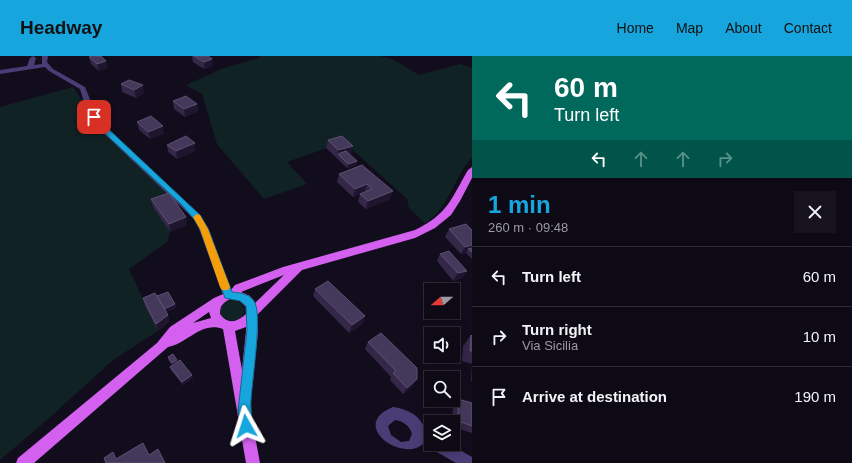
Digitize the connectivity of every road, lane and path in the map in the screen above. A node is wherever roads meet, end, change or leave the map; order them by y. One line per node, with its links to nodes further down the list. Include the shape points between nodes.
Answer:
1 (45, 56): 3 (street)
2 (33, 58): 4 (street)
3 (46, 65): 4 (street); 8 (street, via 82,88 100,125 197,217 204,229)
4 (30, 68): 5 (street)
5 (0, 72)
6 (472, 170): 7 (main road, via 447,214 438,222 412,236)
7 (297, 269): 8 (main road, via 239,288); 9 (main road)
8 (226, 297): 9 (main road, via 242,297 247,300); 10 (main road, via 215,306 214,312 216,318); 11 (main road, via 174,330)
9 (252, 315): 10 (main road, via 242,325); 12 (main road)
10 (224, 325): 11 (main road, via 211,322 200,325); 12 (main road)
11 (161, 347): 16 (main road)
12 (244, 411): 17 (main road)
13 (419, 434): 14 (street)
14 (424, 437)
15 (448, 451): 18 (street)
16 (23, 463)
17 (253, 463)
18 (469, 463)

